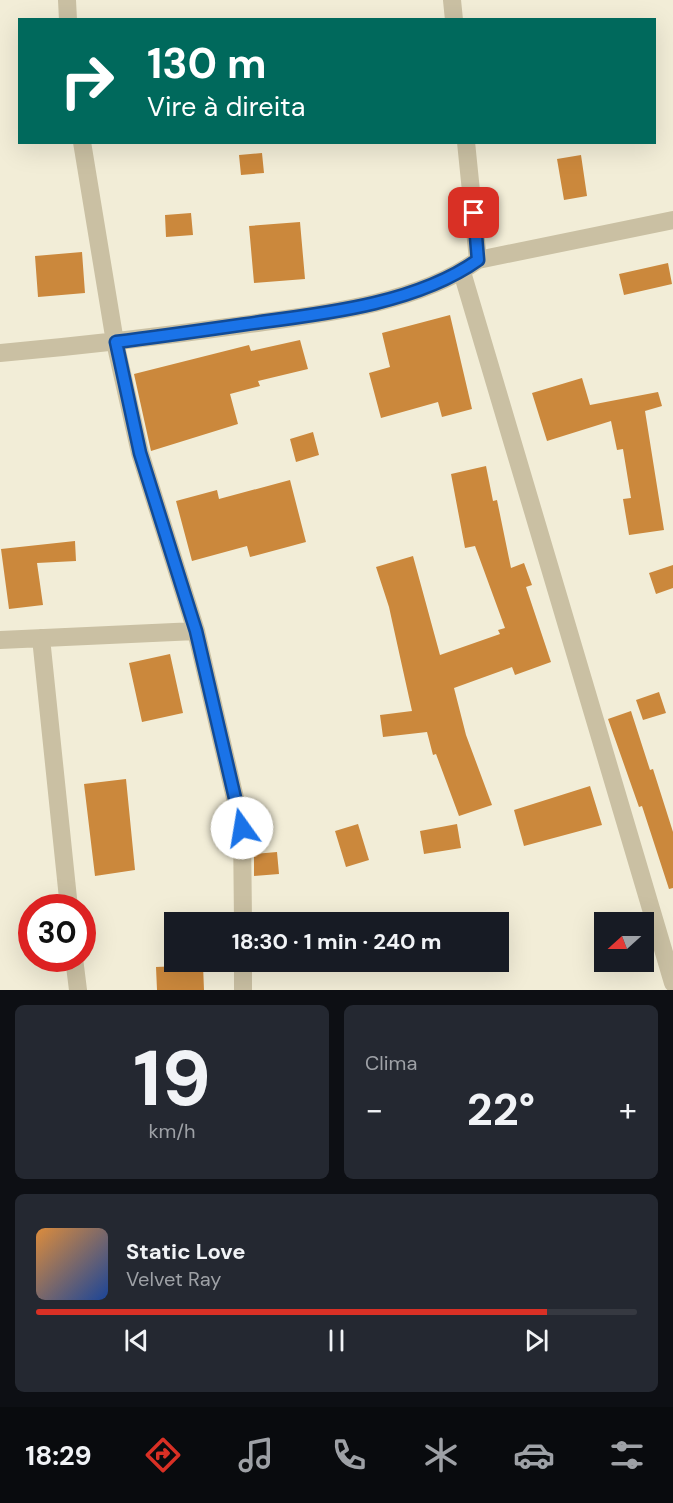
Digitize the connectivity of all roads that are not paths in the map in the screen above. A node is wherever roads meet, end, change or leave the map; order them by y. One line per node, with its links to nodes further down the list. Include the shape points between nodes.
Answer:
1 (67, 0): 3 (street)
2 (452, 0): 4 (street)
3 (68, 18)
4 (454, 18)
5 (82, 144): 10 (street)
6 (466, 144): 8 (street)
7 (673, 220): 8 (street)
8 (478, 260): 9 (street)
9 (462, 272): 10 (street, via 426,288 332,313); 19 (street)
10 (116, 342): 11 (street); 12 (street, via 140,453)
11 (0, 353)
12 (196, 631): 13 (street); 16 (street, via 242,828)
13 (41, 638): 14 (street); 15 (street)
14 (0, 640)
15 (68, 894)
16 (243, 912)
17 (76, 972): 20 (street)
18 (243, 972): 21 (street)
19 (673, 983)
20 (78, 990)
21 (243, 990)

